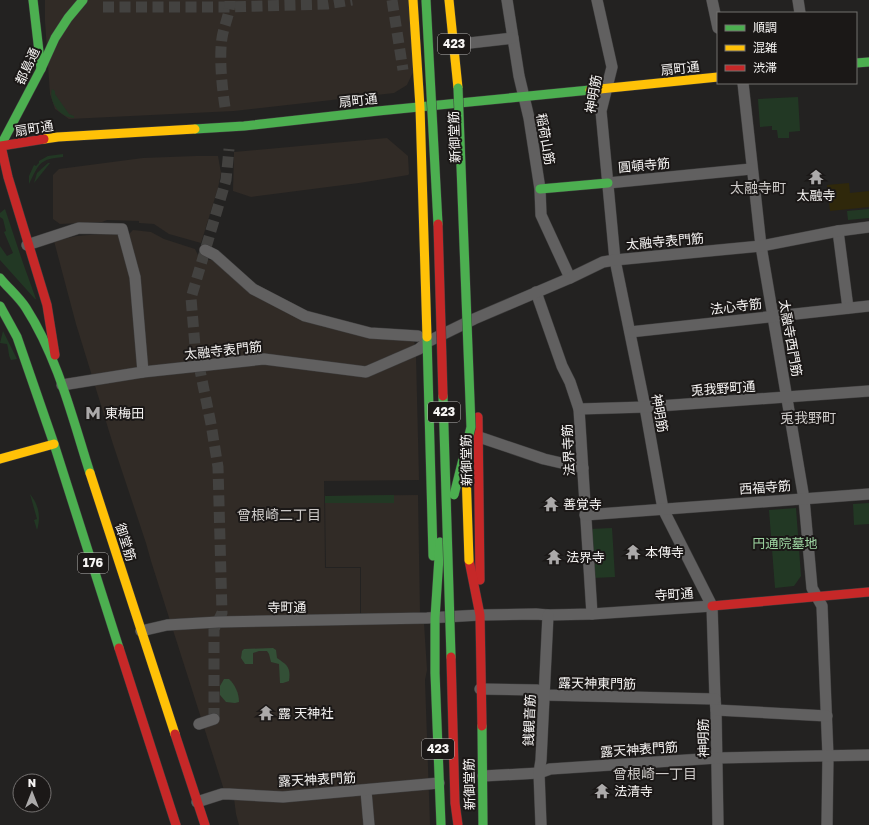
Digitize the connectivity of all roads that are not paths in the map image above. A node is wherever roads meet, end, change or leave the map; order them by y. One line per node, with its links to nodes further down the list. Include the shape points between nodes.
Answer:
1 (33, 0): 19 (main road)
2 (83, 0): 19 (main road, 都島通, via 61,28)
3 (413, 0): 26 (main road)
4 (422, 0): 74 (main road, 423, via 441,513)
5 (426, 0): 97 (main road, 423, bridge, via 439,245)
6 (442, 0): 72 (main road, 423, bridge, via 451,87 469,560)
7 (449, 0): 96 (main road, 423, bridge, via 458,88 470,427 443,542 440,575)
8 (457, 0): 16 (main road, 新御堂筋)
9 (507, 0): 15 (street, 稲荷山筋)
10 (597, 0): 22 (street, 神明筋, via 612,67)
11 (712, 0): 14 (street)
12 (798, 0): 13 (street)
13 (800, 12)
14 (717, 23)
15 (513, 38): 16 (street); 24 (street, 稲荷山筋)
16 (461, 44): 25 (main road, 新御堂筋)
17 (869, 62): 18 (main road)
18 (857, 63)
19 (42, 69): 28 (main road, 都島通)
20 (717, 77): 22 (main road, 扇町通)
21 (743, 84): 29 (street, 太融寺西門筋)
22 (607, 89): 24 (main road, 扇町通); 30 (street, 神明筋, via 601,112)
23 (444, 93): 27 (main road)
24 (523, 97): 25 (main road, 扇町通); 31 (street, 稲荷山筋, via 529,118)
25 (466, 103): 26 (main road, 扇町通); 45 (main road, 新御堂筋)
26 (420, 107): 28 (main road, 扇町通, via 227,128 58,137); 49 (main road)
27 (445, 116)
28 (0, 147): 34 (main road)
29 (751, 169): 30 (street, 圓頓寺筋); 35 (street, 太融寺西門筋)
30 (608, 182): 31 (main road, 圓頓寺筋); 37 (street, 神明筋)
31 (540, 189): 39 (street, 稲荷山筋, via 541,215)
32 (869, 227): 33 (street, 太融寺表門筋)
33 (838, 231): 35 (street, 太融寺表門筋); 43 (street)
34 (27, 245): 50 (main road, via 47,305); 51 (street, via 79,228 122,229 136,277)
35 (761, 246): 37 (street, 太融寺表門筋); 44 (street, 太融寺西門筋)
36 (205, 250): 49 (street, via 215,255 253,289 306,316 370,334)
37 (615, 260): 39 (street, 太融寺表門筋, via 603,262); 47 (street, 神明筋)
38 (0, 278): 50 (main road, 御堂筋 / 176, via 25,307)
39 (570, 278): 40 (street, 太融寺表門筋)
40 (536, 292): 45 (street, 太融寺表門筋); 56 (street, 法界寺筋)
41 (0, 306): 58 (main road, 176, via 17,337)
42 (869, 306): 43 (street, 法心寺筋)
43 (848, 308): 44 (street, 法心寺筋)
44 (772, 316): 47 (street, 法心寺筋); 54 (street, 太融寺西門筋)
45 (474, 319): 49 (street, 太融寺表門筋); 57 (main road, 新御堂筋)
46 (452, 322): 48 (main road)
47 (630, 332): 55 (street, 神明筋)
48 (453, 338)
49 (422, 339): 51 (street, 太融寺表門筋, via 419,349 366,372 264,359); 74 (main road)
50 (58, 372): 52 (main road, 御堂筋 / 176)
51 (143, 372): 52 (street, 太融寺表門筋)
52 (62, 385): 76 (main road, 御堂筋 / 176)
53 (869, 391): 54 (street, 兎我野町通)
54 (787, 397): 55 (street, 兎我野町通); 63 (street, 太融寺西門筋)
55 (645, 407): 56 (street, 兎我野町通); 64 (street, 神明筋)
56 (580, 409): 61 (street, 法界寺筋)
57 (479, 437): 61 (street, via 544,459); 72 (main road, 新御堂筋)
58 (54, 444): 60 (main road); 92 (main road, 176)
59 (457, 449): 66 (main road, bridge)
60 (0, 459)
61 (582, 468): 65 (street, 法界寺筋)
62 (869, 494): 63 (street, 西福寺筋)
63 (804, 498): 64 (street, 西福寺筋); 68 (street, 太融寺西門筋, via 812,588)
64 (663, 509): 65 (street, 西福寺筋); 69 (street, 神明筋)
65 (585, 515): 71 (street, 法界寺筋)
66 (461, 568)
67 (869, 592): 68 (main road, 寺町通)
68 (816, 596): 69 (main road, 寺町通); 81 (street, 太融寺西門筋, via 822,606)
69 (712, 606): 71 (street, 寺町通); 79 (street, 神明筋)
70 (462, 608): 75 (main road)
71 (592, 614): 73 (street, 寺町通)
72 (480, 615): 73 (street, 寺町通); 74 (street, 寺町通); 77 (main road, 新御堂筋)
73 (548, 615): 78 (street, 銭観音筋)
74 (435, 618): 76 (street, 寺町通, via 218,622); 89 (main road, 423)
75 (463, 624)
76 (141, 631): 91 (main road, 御堂筋 / 176)
77 (480, 689): 78 (street, 露天神東門筋, via 537,690); 88 (main road, 新御堂筋)
78 (543, 695): 79 (street, 露天神東門筋); 87 (street, 銭観音筋, via 541,760)
79 (715, 699): 80 (street, 神明筋)
80 (716, 710): 81 (street); 86 (street, 神明筋)
81 (827, 716): 85 (street, 太融寺西門筋)
82 (214, 720): 83 (street)
83 (199, 724)
84 (869, 755): 85 (street, 露天神表門筋)
85 (828, 756): 86 (street, 露天神表門筋); 101 (street, 太融寺西門筋)
86 (717, 758): 87 (street, 露天神表門筋, via 550,769); 100 (street, 神明筋)
87 (538, 773): 88 (street, 露天神表門筋); 99 (street, 銭観音筋)
88 (483, 776): 98 (main road, 新御堂筋)
89 (439, 783): 90 (street, 露天神表門筋); 95 (main road, 423)
90 (366, 790): 91 (street, 露天神表門筋, via 283,797 222,794); 94 (street)
91 (197, 802): 93 (main road, 御堂筋 / 176)
92 (176, 825)
93 (205, 825)
94 (369, 825)
95 (441, 825)
96 (448, 825)
97 (458, 825)
98 (483, 825)
99 (541, 825)
100 (718, 825)
101 (827, 825)

